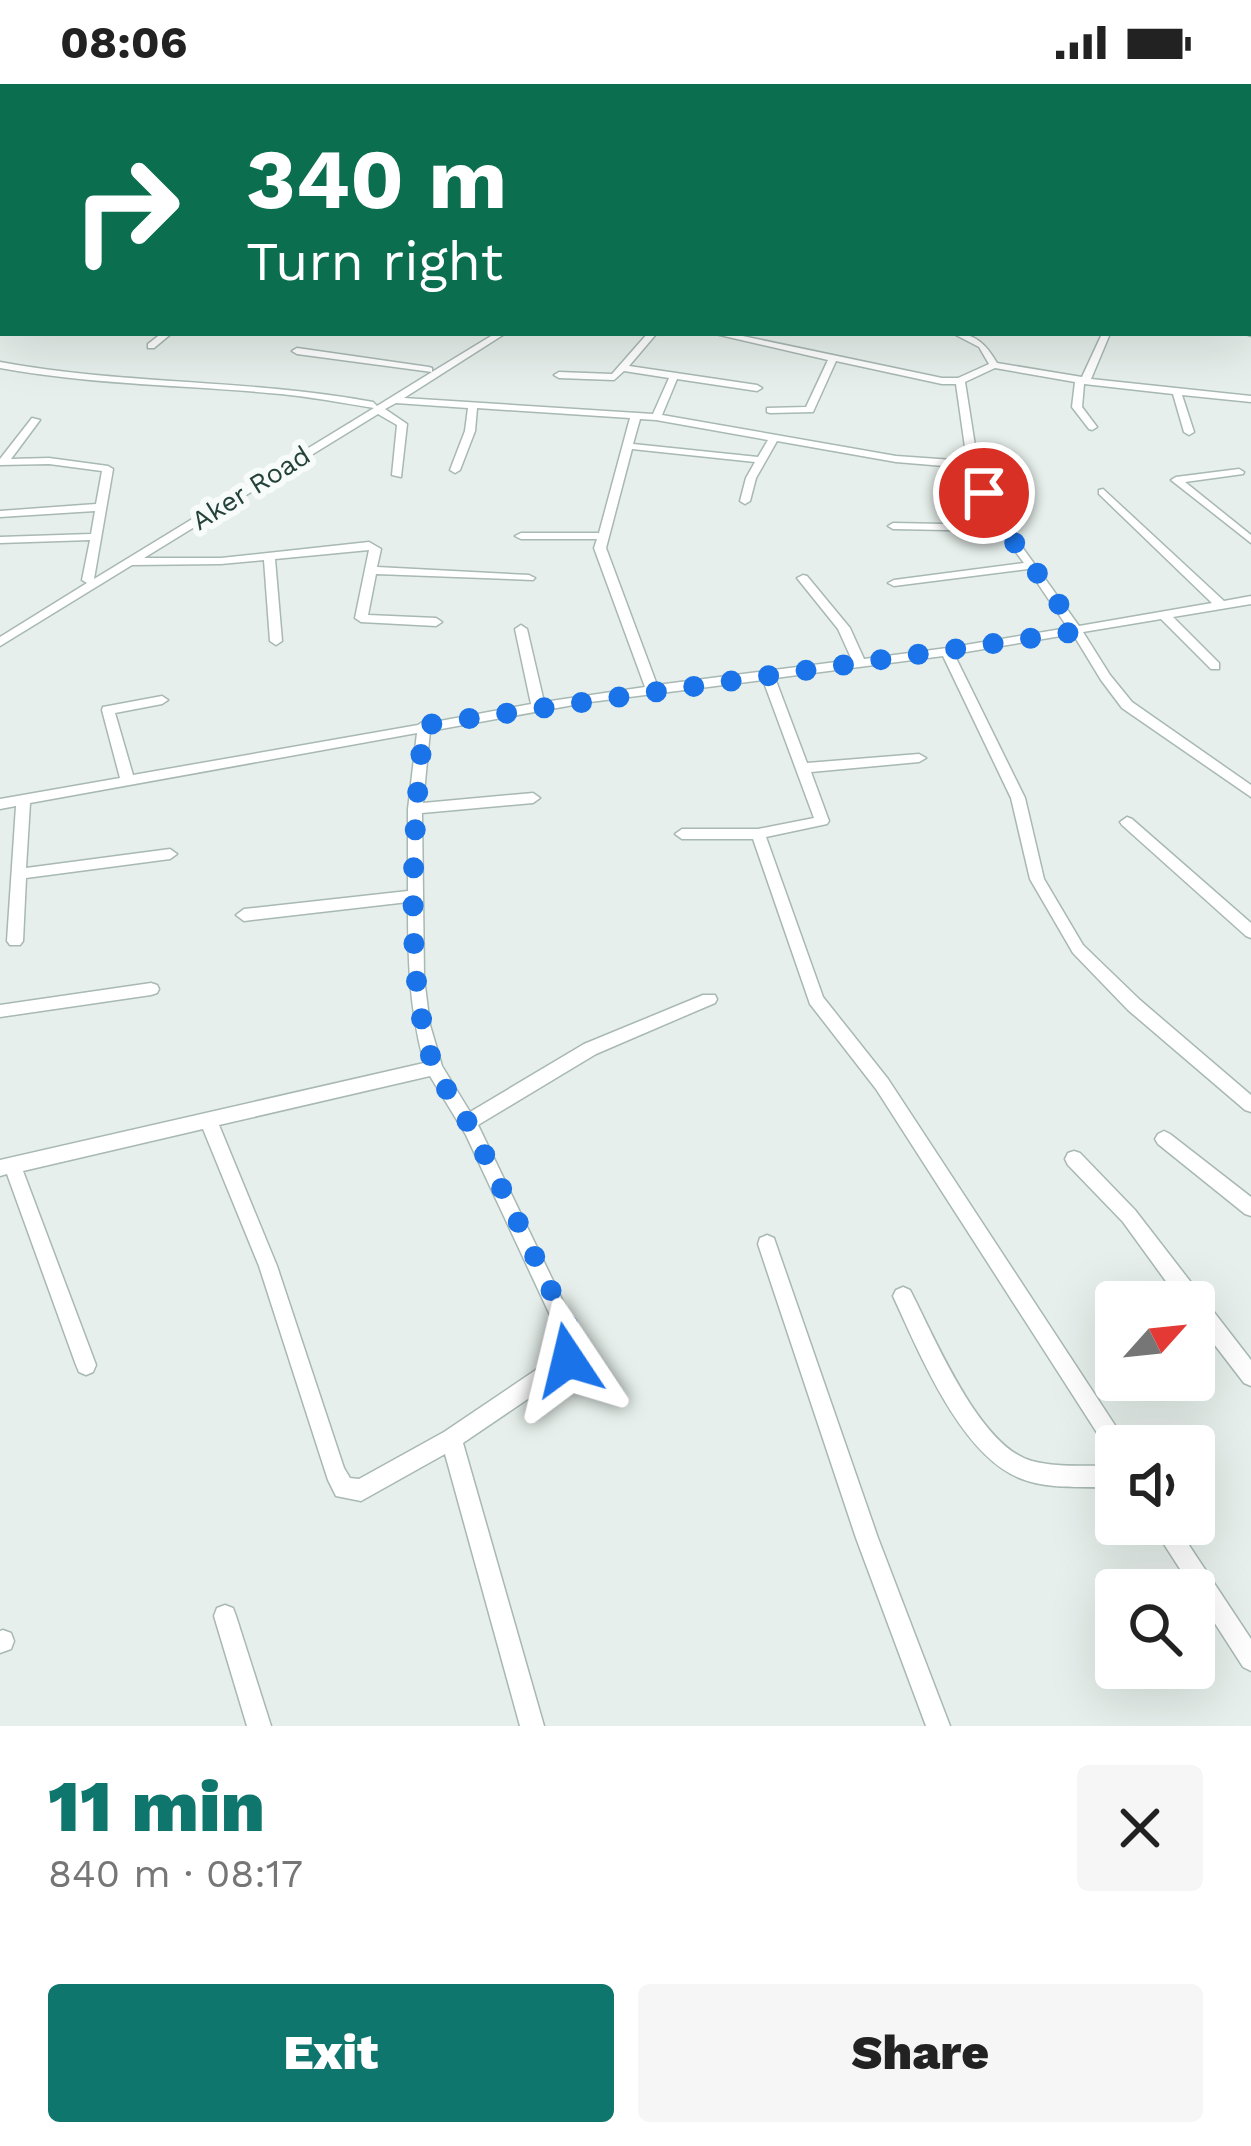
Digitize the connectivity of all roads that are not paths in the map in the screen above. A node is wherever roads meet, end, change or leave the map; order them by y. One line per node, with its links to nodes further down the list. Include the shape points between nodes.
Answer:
1 (164, 336): 8 (street)
2 (484, 336): 14 (street, Aker Road)
3 (497, 336): 22 (street, Aker Road)
4 (650, 336): 13 (street)
5 (728, 336): 10 (street)
6 (962, 336): 12 (street, via 982,345)
7 (1105, 336): 18 (street)
8 (152, 346)
9 (297, 351): 14 (street)
10 (832, 360): 17 (street); 25 (street, via 810,410)
11 (0, 364): 24 (street)
12 (994, 365): 17 (street); 18 (street)
13 (623, 368): 15 (street, via 612,377); 16 (street)
14 (429, 370): 24 (street, Aker Road)
15 (559, 375)
16 (674, 376): 19 (street); 27 (street)
17 (960, 380): 36 (street)
18 (1083, 380): 20 (street); 29 (street, via 1077,407)
19 (757, 388)
20 (1177, 393): 21 (street); 31 (street)
21 (1251, 399)
22 (394, 400): 23 (street); 24 (street, Aker Road)
23 (473, 405): 26 (street); 37 (street)
24 (376, 408): 30 (street, Aker Road); 39 (street, via 403,424)
25 (770, 410)
26 (635, 414): 27 (street); 33 (street)
27 (656, 417): 32 (street)
28 (35, 420): 35 (street)
29 (1092, 427)
30 (333, 433): 52 (street, Aker Road); 57 (street, Aker Road)
31 (1189, 433)
32 (774, 437): 34 (street); 36 (street)
33 (627, 446): 34 (street); 47 (street)
34 (761, 460): 41 (street)
35 (2, 462): 42 (street, via 100,465 109,480)
36 (973, 465): 45 (street)
37 (455, 470)
38 (1239, 472): 50 (street, via 1176,480)
39 (397, 475)
40 (1103, 493): 60 (street)
41 (745, 501)
42 (103, 508): 43 (street); 48 (street)
43 (0, 514)
44 (892, 526): 45 (street)
45 (1003, 528): 53 (street)
46 (521, 536): 47 (street)
47 (602, 536): 72 (street, via 604,567)
48 (94, 537): 49 (street); 57 (street)
49 (0, 540)
50 (1251, 540)
51 (269, 555): 52 (street); 54 (street, via 369,545); 66 (street)
52 (131, 562): 67 (street, Aker Road)
53 (1029, 566): 58 (street); 64 (street)
54 (374, 570): 55 (street); 62 (street, via 361,618)
55 (529, 578)
56 (803, 578): 69 (street, via 844,628)
57 (88, 580): 65 (street, Aker Road)
58 (894, 583)
59 (1251, 600): 60 (street)
60 (1222, 606): 61 (street)
61 (1166, 617): 64 (street); 70 (street)
62 (436, 622)
63 (521, 629): 74 (street)
64 (1074, 632): 68 (street); 79 (street, via 1127,704)
65 (0, 633)
66 (277, 641)
67 (0, 643)
68 (947, 652): 69 (street); 97 (street, via 1018,798 1037,879 1078,949)
69 (860, 664): 71 (street)
70 (1216, 666)
71 (768, 676): 72 (street); 77 (street)
72 (652, 690): 74 (street)
73 (162, 700): 78 (street, via 108,710)
74 (538, 706): 75 (street)
75 (424, 725): 78 (street); 83 (street)
76 (919, 758): 77 (street)
77 (804, 768): 86 (street, via 820,823)
78 (128, 781): 81 (street)
79 (1251, 792)
80 (533, 798): 83 (street)
81 (22, 800): 82 (street); 88 (street)
82 (0, 804)
83 (415, 808): 89 (street)
84 (1127, 822): 91 (street)
85 (682, 834): 86 (street)
86 (758, 834): 110 (street, via 816,1000 926,1150)
87 (170, 854): 88 (street)
88 (19, 874): 92 (street)
89 (416, 895): 90 (street); 96 (street, via 416,978)
90 (244, 915)
91 (1251, 932)
92 (15, 941)
93 (151, 989): 95 (street)
94 (709, 999): 99 (street, via 590,1049)
95 (0, 1011)
96 (434, 1067): 98 (street); 99 (street)
97 (1251, 1105)
98 (208, 1119): 102 (street); 111 (street, via 344,1488 361,1490)
99 (468, 1122): 111 (street, via 574,1346 568,1360)
100 (1165, 1139): 103 (street)
101 (1074, 1159): 105 (street)
102 (6, 1166): 108 (street)
103 (1251, 1208)
104 (767, 1244): 118 (street)
105 (1178, 1281)
106 (903, 1296): 112 (street, via 999,1457 1023,1470)
107 (1215, 1330): 109 (street)
108 (86, 1365)
109 (1251, 1376)
110 (1103, 1425)
111 (451, 1439): 117 (street)
112 (1095, 1475)
113 (1176, 1545): 115 (street)
114 (225, 1616): 116 (street)
115 (1251, 1659)
116 (259, 1726)
117 (532, 1726)
118 (938, 1726)

